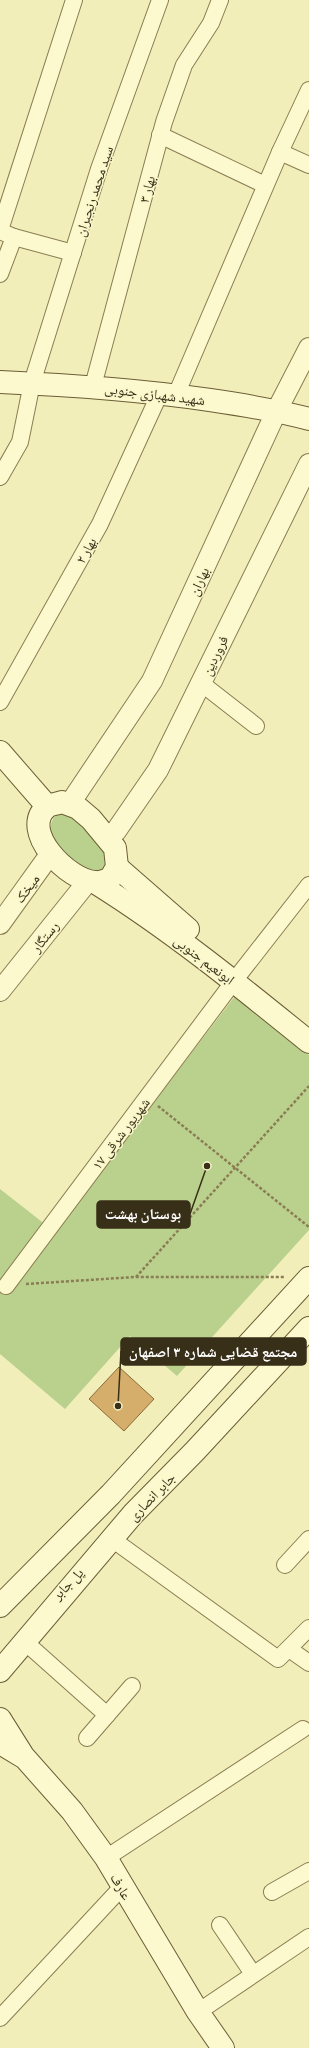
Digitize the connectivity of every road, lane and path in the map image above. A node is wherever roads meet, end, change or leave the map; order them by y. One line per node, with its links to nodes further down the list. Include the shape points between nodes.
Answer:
1 (74, 0): 9 (street)
2 (160, 0): 10 (street, سید محمد رنجبران, via 99,169)
3 (220, 0): 5 (street, بهار ۳, via 211,23 184,65)
4 (309, 90): 6 (street, بهار ۲)
5 (160, 135): 8 (street); 15 (street, بهار ۳)
6 (280, 152): 7 (street); 8 (street, بهار ۲)
7 (309, 165)
8 (265, 185): 16 (street, بهار ۲)
9 (5, 233): 10 (street); 11 (street)
10 (73, 253): 14 (street, سید محمد رنجبران)
11 (0, 274)
12 (309, 348): 17 (street, بهاران)
13 (0, 382): 14 (main road, شهید شهبازی جنوبی)
14 (32, 383): 15 (main road, شهید شهبازی جنوبی); 20 (street, via 20,442)
15 (93, 386): 16 (main road, شهید شهبازی جنوبی)
16 (168, 394): 17 (main road, شهید شهبازی جنوبی); 22 (street, بهار ۲, via 100,524)
17 (277, 410): 18 (main road, شهید شهبازی جنوبی); 26 (street, بهاران, via 152,681)
18 (309, 419)
19 (309, 464): 21 (street, فروردین)
20 (0, 477)
21 (200, 683): 23 (street); 28 (street, فروردین, via 158,770 116,831)
22 (0, 702)
23 (256, 726)
24 (0, 752): 27 (main road)
25 (0, 774): 27 (main road)
26 (69, 805): 27 (main road, via 62,802); 28 (main road, via 78,808 91,819)
27 (43, 813): 29 (main road, via 39,835)
28 (107, 838): 30 (main road, via 115,848)
29 (51, 853): 31 (main road, via 58,862 82,879); 33 (street, میخک)
30 (117, 867): 31 (main road, via 110,879); 34 (main road, ابونعیم جنوبی)
31 (92, 882): 34 (main road, ابونعیم جنوبی, via 140,910); 35 (street, رستگار)
32 (309, 885): 34 (street, ۱۷ شهریور شرقی)
33 (0, 924)
34 (238, 976): 36 (main road, ابونعیم جنوبی); 37 (main road, ابونعیم جنوبی); 44 (street, ۱۷ شهریور شرقی)
35 (0, 991)
36 (309, 1023)
37 (309, 1042)
38 (309, 1086): 40 (path)
39 (154, 1102): 40 (path)
40 (234, 1167): 41 (path); 42 (path)
41 (309, 1227)
42 (136, 1277): 43 (path); 44 (path)
43 (301, 1277): 46 (main road)
44 (6, 1286)
45 (309, 1328): 47 (main road, جابر انصاری)
46 (111, 1494): 51 (main road); 52 (main road, پل جابر)
47 (134, 1514): 49 (main road, جابر انصاری); 56 (main road, پل جابر)
48 (309, 1539): 50 (street)
49 (112, 1540): 54 (main road, جابر انصاری); 55 (street, via 278,1659)
50 (285, 1565)
51 (0, 1606)
52 (0, 1616)
53 (309, 1628): 55 (street)
54 (25, 1642): 58 (main road, جابر انصاری); 60 (street)
55 (289, 1648): 57 (street)
56 (0, 1653)
57 (309, 1663)
58 (0, 1671)
59 (132, 1686): 60 (street)
60 (108, 1715): 63 (street)
61 (0, 1719): 65 (main road)
62 (303, 1729): 66 (street)
63 (87, 1738)
64 (0, 1743): 65 (main road, عارف)
65 (25, 1758): 66 (main road, عارف, via 72,1811)
66 (106, 1858): 68 (main road, عارف)
67 (309, 1871): 69 (street)
68 (122, 1887): 73 (main road, عارف); 74 (street)
69 (272, 1892)
70 (220, 1925): 72 (street)
71 (309, 1936): 72 (street)
72 (253, 1974): 73 (street)
73 (198, 2012): 75 (main road, عارف)
74 (1, 2014)
75 (221, 2047)

